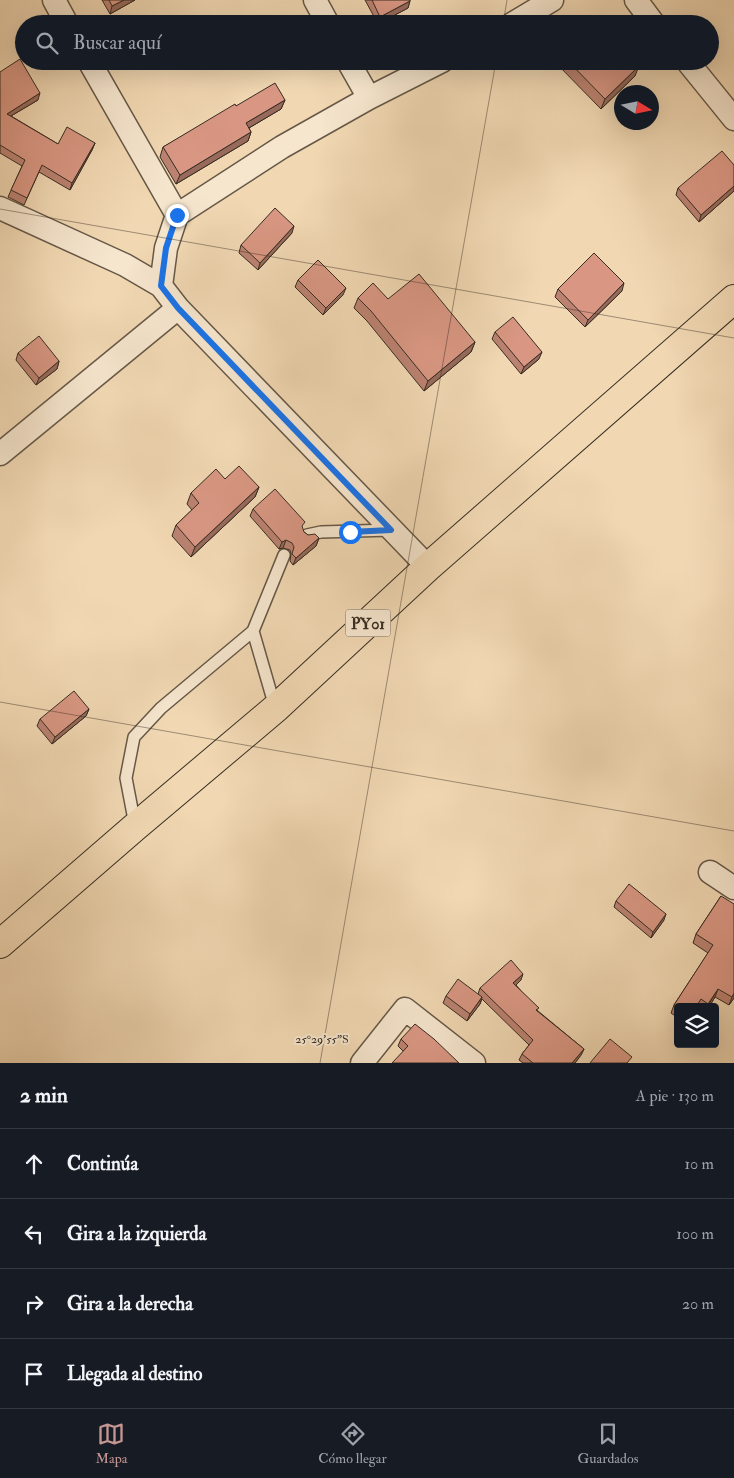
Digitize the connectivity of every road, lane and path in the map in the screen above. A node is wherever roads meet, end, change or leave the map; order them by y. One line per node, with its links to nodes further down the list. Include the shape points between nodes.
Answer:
1 (54, 0): 5 (street)
2 (315, 0): 6 (street)
3 (552, 0): 7 (street)
4 (636, 0): 8 (street)
5 (62, 15)
6 (323, 15)
7 (527, 15)
8 (647, 15)
9 (94, 70): 16 (street)
10 (353, 70): 13 (street)
11 (424, 70): 13 (street)
12 (694, 70): 14 (street)
13 (369, 98): 16 (street, via 282,147)
14 (734, 119)
15 (0, 208): 17 (street, via 125,265)
16 (177, 215): 17 (street, via 166,248)
17 (161, 286): 19 (street)
18 (734, 299): 24 (highway, PY01)
19 (178, 308): 20 (street); 21 (street)
20 (0, 454)
21 (391, 530): 22 (lane); 24 (street)
22 (307, 535)
23 (284, 555): 25 (lane)
24 (428, 567): 26 (highway, PY01)
25 (253, 631): 26 (lane); 27 (lane, via 161,708 134,737 126,778)
26 (276, 708): 27 (highway, PY01)
27 (135, 827): 30 (highway, PY01)
28 (710, 872): 29 (street)
29 (734, 888)
30 (0, 944)
31 (362, 1063): 32 (street, via 405,1009)
32 (474, 1063)

